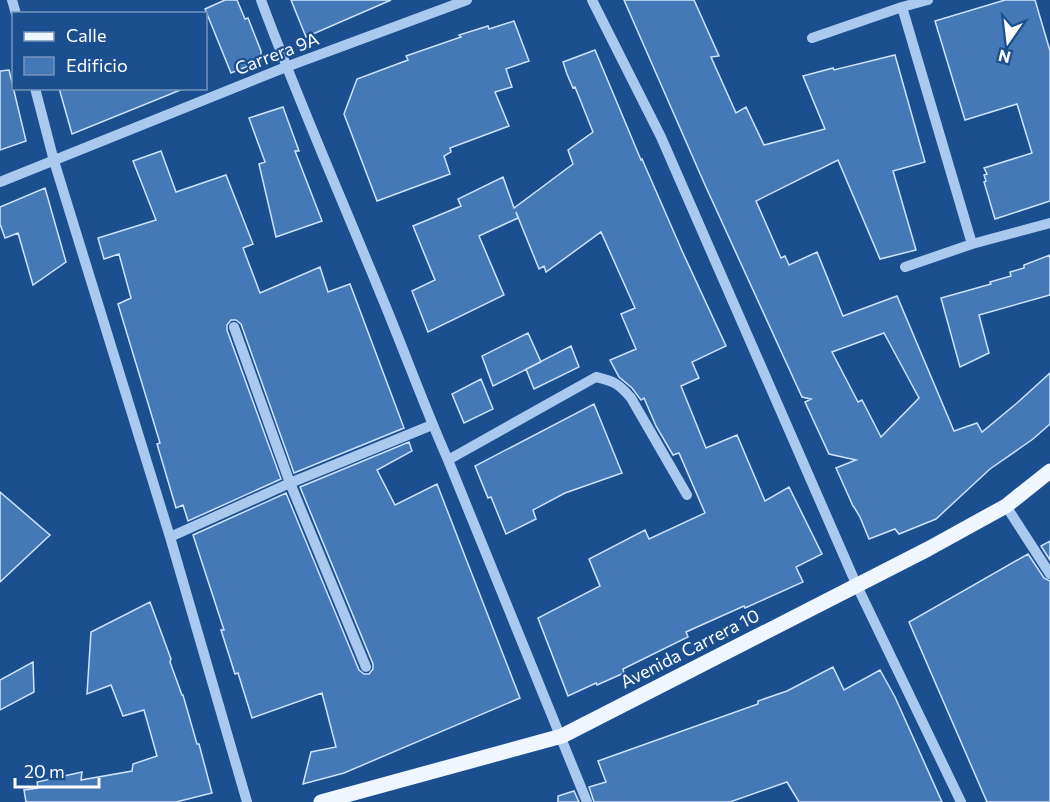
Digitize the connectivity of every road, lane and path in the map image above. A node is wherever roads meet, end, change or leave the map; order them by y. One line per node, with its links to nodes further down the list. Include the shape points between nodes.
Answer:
1 (261, 0): 7 (street)
2 (467, 0): 7 (street, Carrera 9A)
3 (592, 0): 23 (street, via 661,137)
4 (928, 0): 5 (street)
5 (902, 7): 6 (street); 12 (street)
6 (812, 39)
7 (286, 67): 9 (street, Carrera 9A); 15 (street)
8 (36, 90): 9 (street)
9 (54, 161): 10 (street, Carrera 9A); 21 (street)
10 (0, 182)
11 (1050, 223): 12 (street)
12 (972, 244): 13 (street)
13 (905, 267)
14 (234, 327): 18 (street)
15 (432, 425): 16 (street); 18 (street)
16 (448, 460): 19 (street, via 596,378 621,386 631,398); 25 (street)
17 (1050, 471): 20 (main road, Avenida Carrera 10)
18 (290, 483): 21 (street); 24 (street)
19 (687, 495)
20 (1006, 506): 22 (street); 23 (main road, Avenida Carrera 10)
21 (171, 537): 26 (street)
22 (1050, 574)
23 (857, 586): 25 (main road, Avenida Carrera 10); 29 (street)
24 (366, 668)
25 (562, 736): 27 (main road, Avenida Carrera 10); 28 (street)
26 (247, 802)
27 (321, 802)
28 (587, 802)
29 (961, 802)

